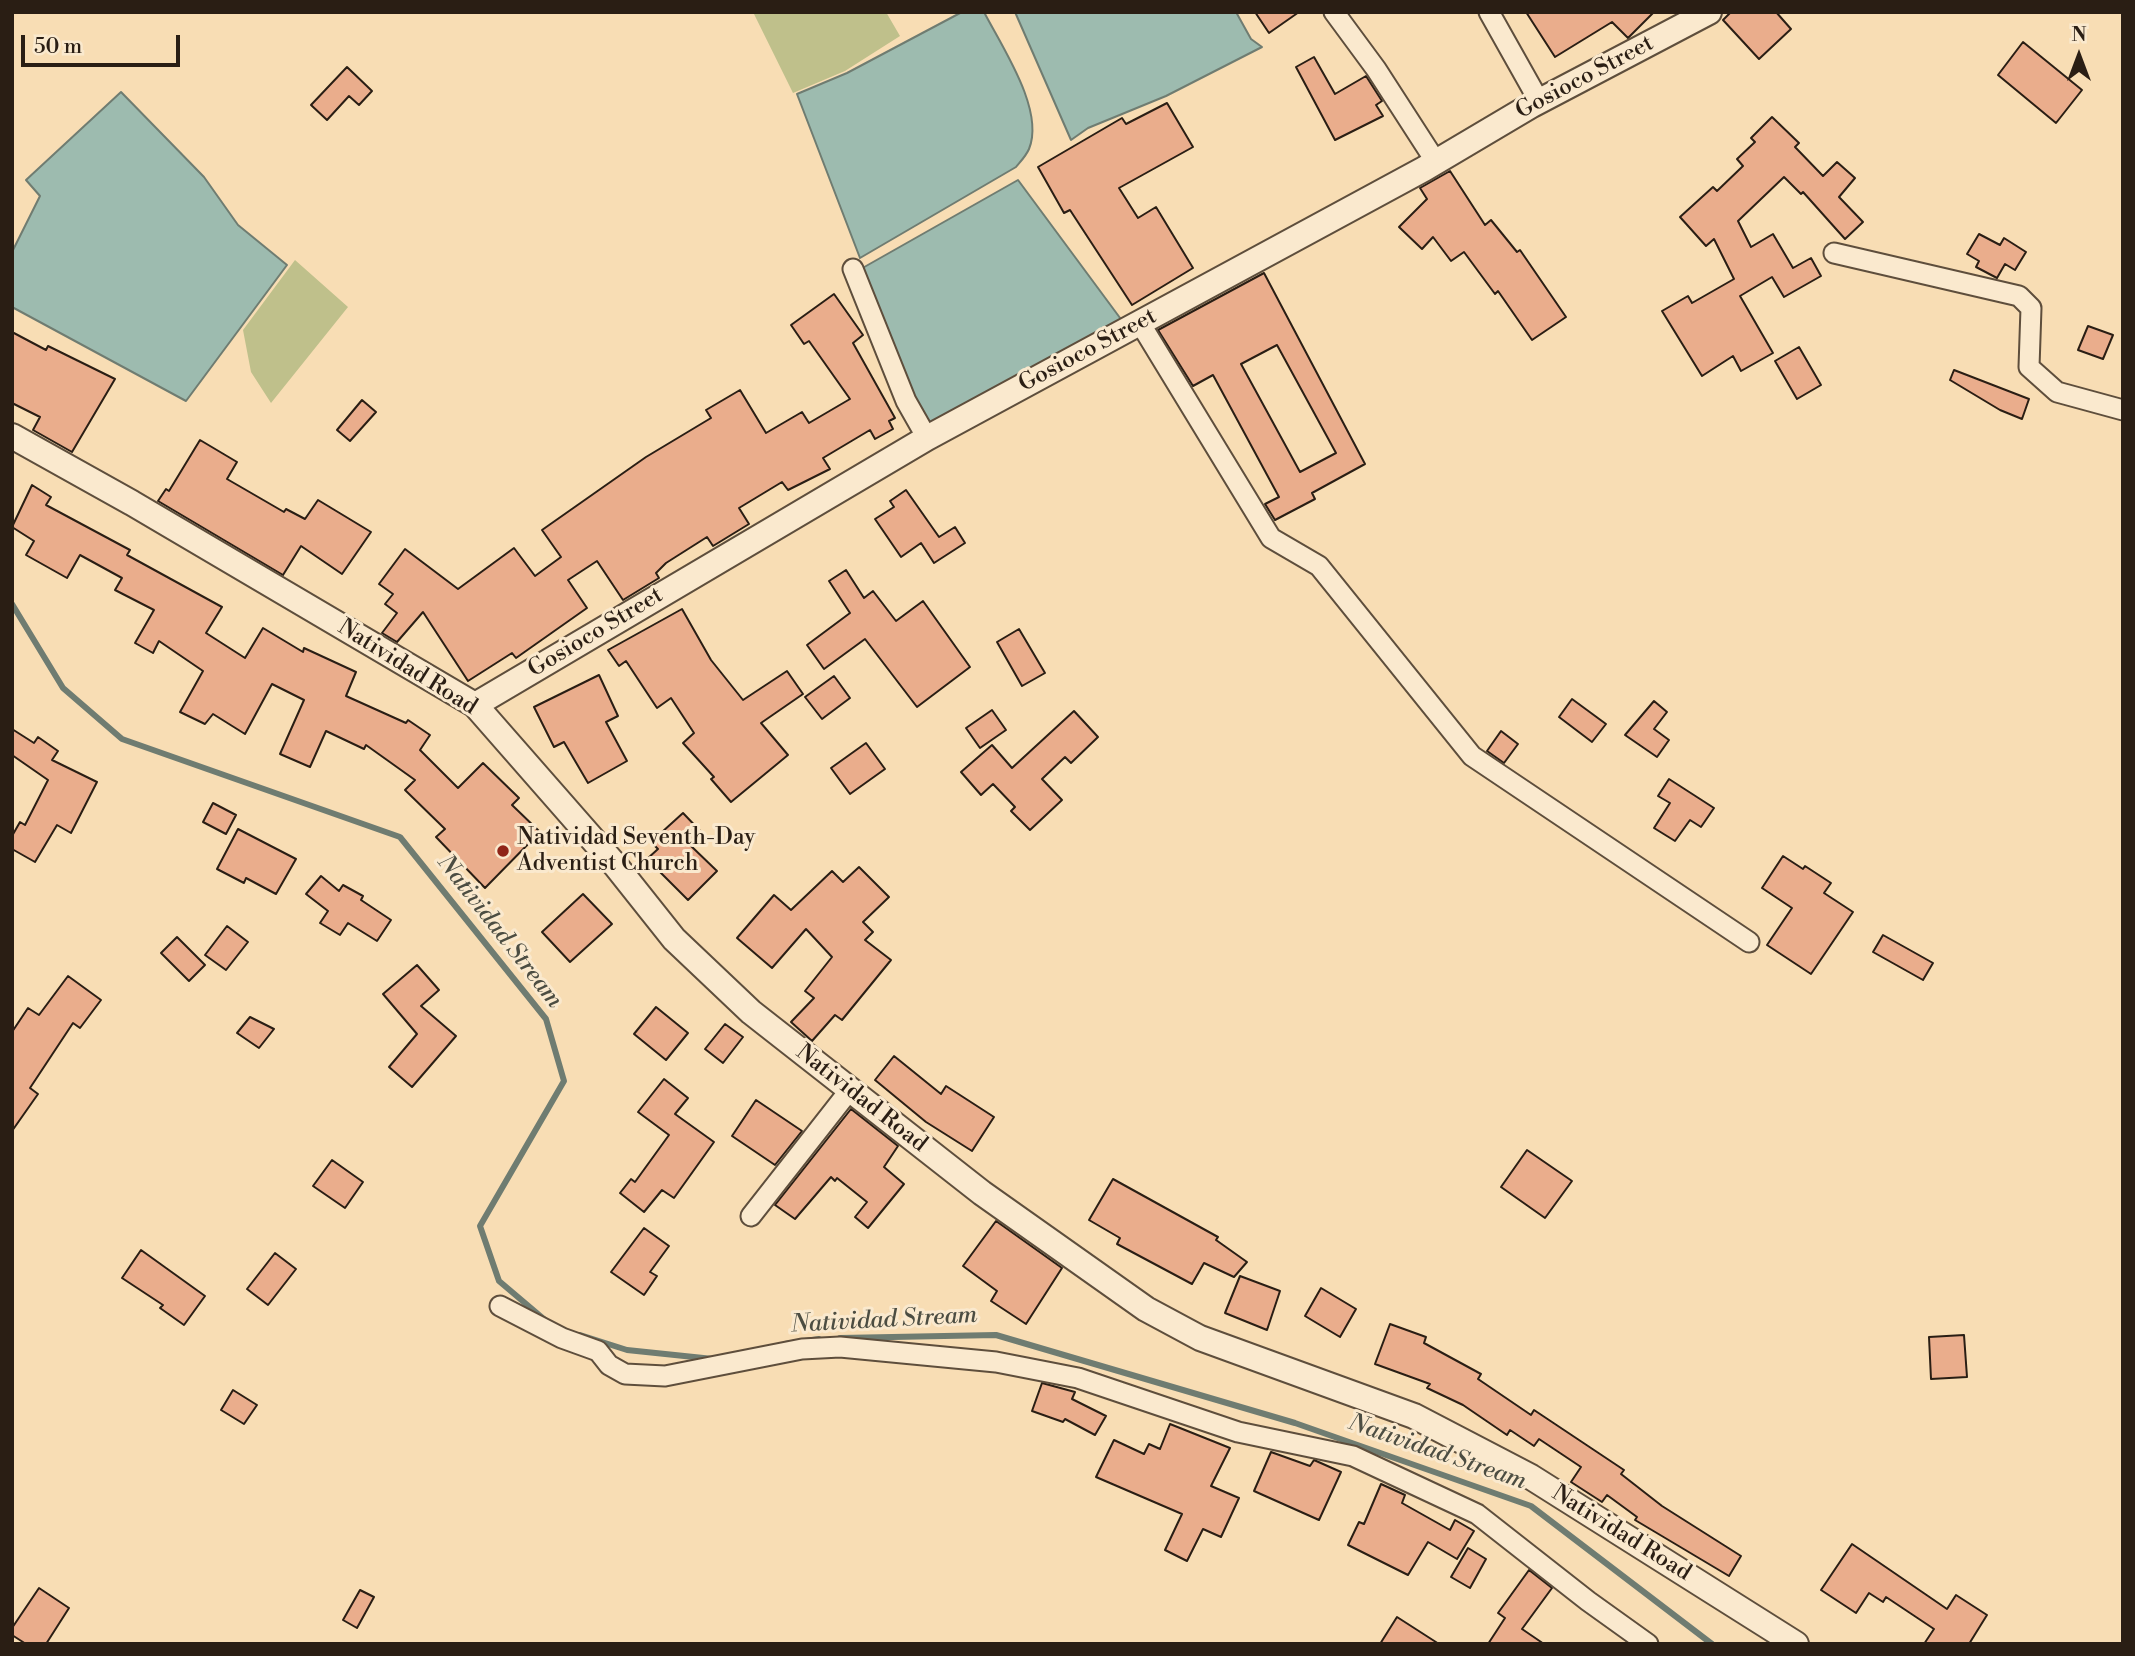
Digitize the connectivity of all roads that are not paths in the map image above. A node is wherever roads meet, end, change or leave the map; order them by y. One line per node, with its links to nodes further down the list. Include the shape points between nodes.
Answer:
1 (1334, 12): 5 (street)
2 (1489, 12): 4 (street)
3 (1709, 12): 4 (street, Gosioco Street)
4 (1539, 101): 5 (street, Gosioco Street)
5 (1436, 162): 8 (street, Gosioco Street)
6 (1834, 253): 9 (street, via 2019,296 2031,308 2029,367 2057,392)
7 (853, 269): 11 (street, via 906,401)
8 (1140, 323): 11 (street, Gosioco Street); 13 (street, via 1271,538 1319,566 1472,756)
9 (2123, 410)
10 (12, 436): 12 (street, Natividad Road)
11 (927, 438): 12 (street, Gosioco Street)
12 (475, 705): 14 (street, Natividad Road, via 674,939 751,1012)
13 (1749, 942)
14 (849, 1091): 15 (street); 18 (street, Natividad Road, via 982,1193 1167,1323 1414,1416 1531,1477)
15 (751, 1216)
16 (500, 1306): 17 (street, via 598,1351 625,1374 666,1376 802,1349 840,1347 996,1362 1078,1378 1238,1432 1353,1456 1477,1514)
17 (1648, 1644)
18 (1796, 1644)

